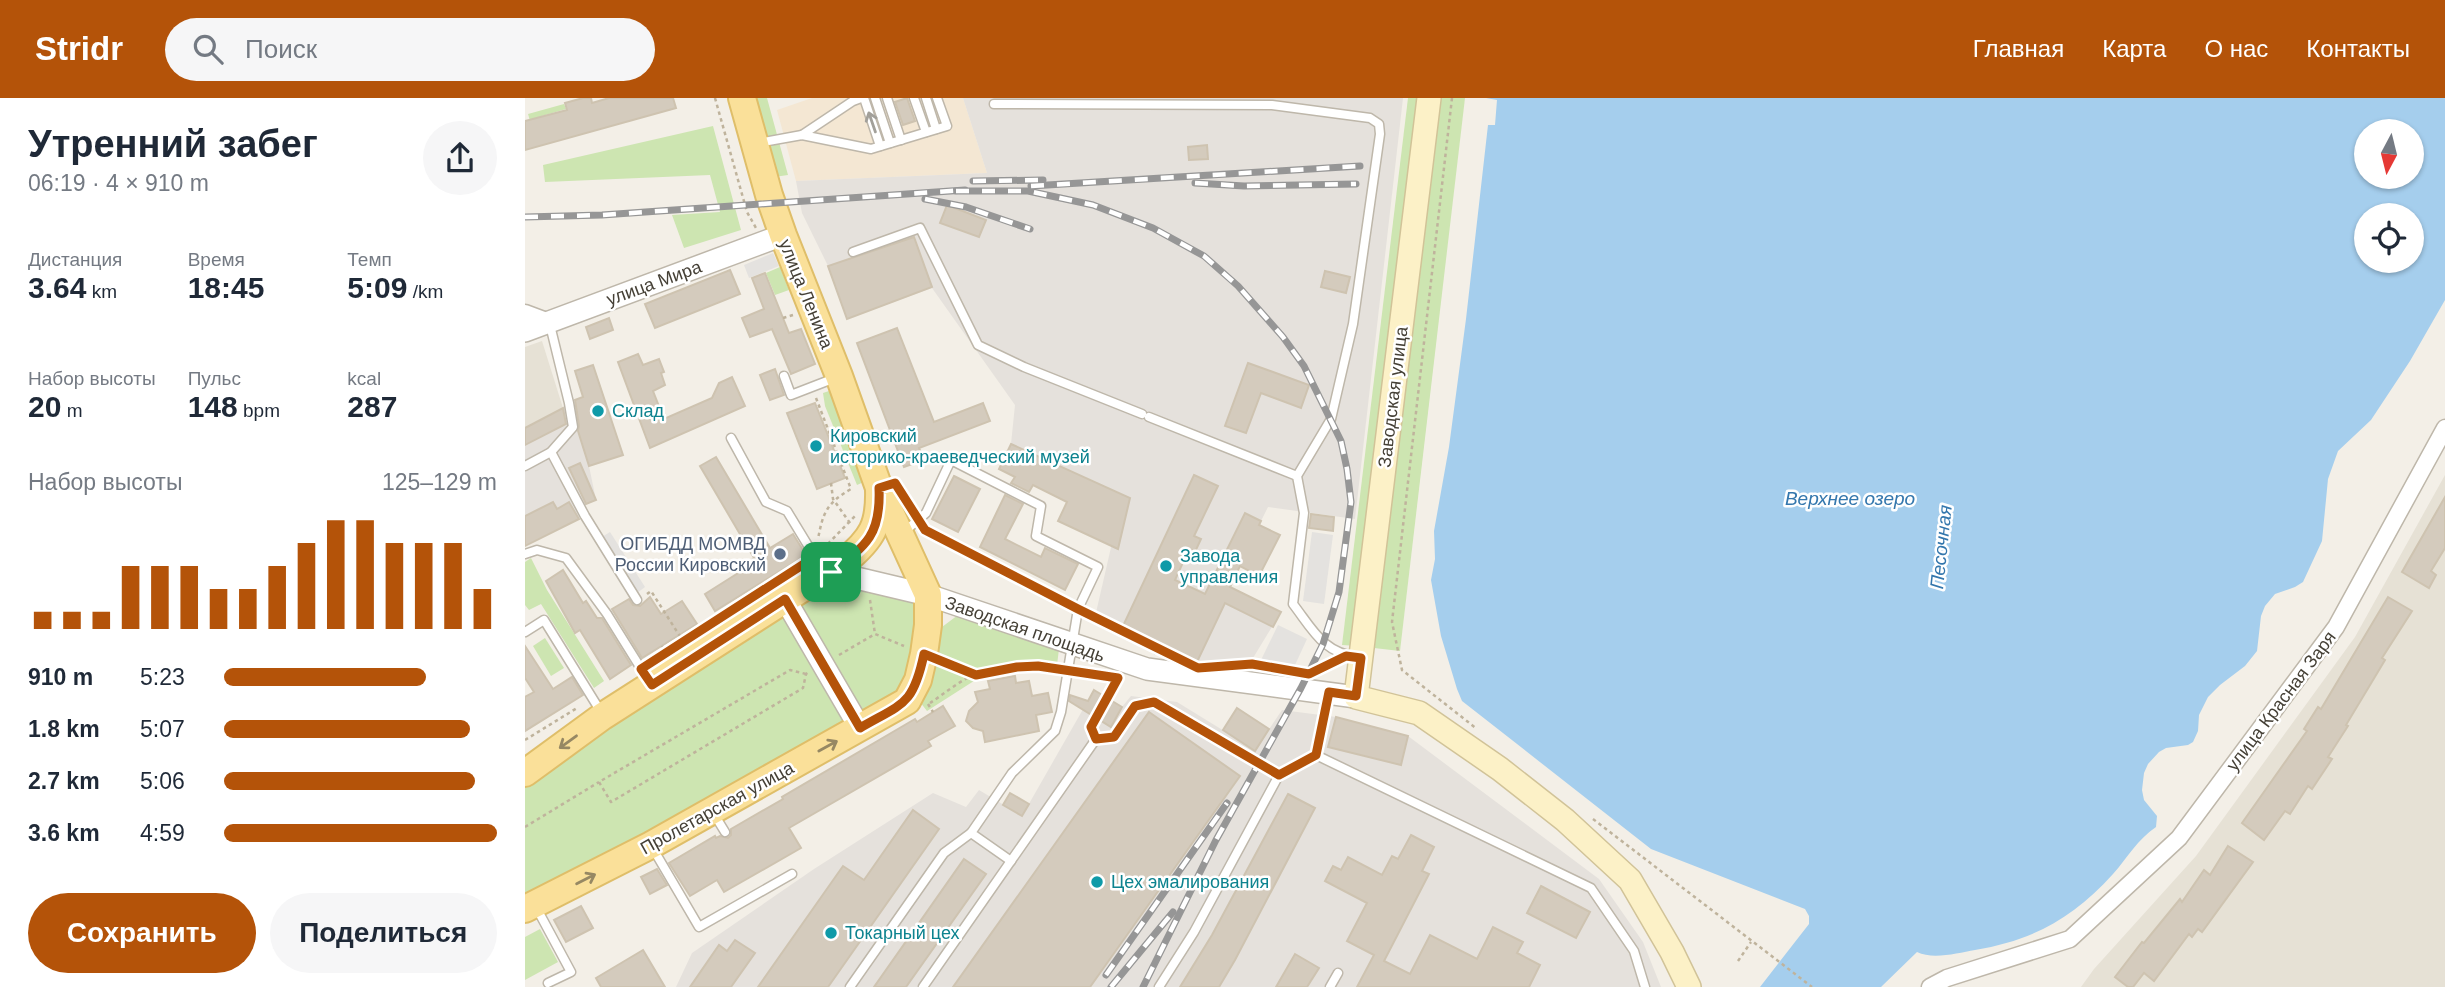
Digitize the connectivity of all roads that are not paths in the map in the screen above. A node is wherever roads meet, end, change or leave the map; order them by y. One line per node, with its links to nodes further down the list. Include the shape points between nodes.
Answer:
1 (742, 98): 15 (main road, улица Ленина)
2 (862, 98): 12 (lane); 16 (lane, one-way to 2)
3 (875, 98): 14 (lane)
4 (887, 98): 13 (lane)
5 (914, 98): 11 (lane)
6 (926, 98): 10 (lane)
7 (937, 98): 10 (lane, via 947,126)
8 (1429, 98): 40 (main road, Заводская улица)
9 (993, 104): 28 (lane, via 1272,105 1370,118 1379,124 1353,324 1331,419)
10 (936, 129): 11 (lane)
11 (926, 132): 13 (lane)
12 (802, 135): 15 (lane); 16 (lane, via 871,149)
13 (901, 140): 14 (lane)
14 (890, 143): 16 (lane)
15 (755, 144): 17 (main road, улица Ленина)
16 (880, 146)
17 (783, 235): 20 (street, улица Мира); 23 (main road, улица Ленина)
18 (853, 252): 28 (lane, via 920,228 978,345)
19 (525, 313): 20 (street)
20 (549, 322): 21 (street, улица Мира); 26 (lane, via 573,427)
21 (525, 331)
22 (784, 376): 23 (lane, via 791,395)
23 (839, 376): 29 (main road, улица Ленина)
24 (2445, 428): 63 (street, улица Красная Заря, via 2336,627 2179,838 2070,939)
25 (731, 438): 32 (lane, via 766,502 787,510)
26 (551, 452): 27 (lane); 35 (lane)
27 (525, 466)
28 (1297, 476): 40 (lane, via 1304,513 1293,604 1323,644)
29 (879, 488): 30 (main road, улица Ленина); 32 (main road, via 880,511 874,531 861,548)
30 (909, 528): 33 (main road, улица Ленина); 39 (lane, via 926,513 951,460 1041,506 1036,536 1098,567 1078,609)
31 (525, 554): 41 (lane, via 537,550 566,558)
32 (823, 564): 33 (street); 34 (main road)
33 (928, 595): 36 (street, Заводская площадь); 37 (main road, Заводская площадь)
34 (785, 599): 41 (main road); 46 (street)
35 (636, 600)
36 (957, 605): 37 (street); 39 (street, Заводская площадь)
37 (928, 625): 44 (main road, Заводская площадь)
38 (525, 632): 45 (lane, via 544,620)
39 (1071, 643): 42 (street, Заводская площадь, via 1147,669); 50 (lane, via 1055,731 1012,773)
40 (1353, 657): 43 (main road, Заводская улица)
41 (646, 677): 45 (main road)
42 (1329, 692): 43 (street, Заводская площадь); 47 (lane)
43 (1356, 696): 62 (main road, via 1419,713 1565,820 1630,880)
44 (918, 705): 46 (main road, Пролетарская улица)
45 (599, 707): 48 (main road, one-way to 48)
46 (860, 728): 51 (main road, Пролетарская улица, one-way to 46, via 718,822)
47 (1316, 755): 49 (lane); 61 (lane, via 1591,888 1634,951)
48 (525, 773)
49 (1279, 775): 52 (lane, via 1154,702 1135,706 1114,737 1096,739); 59 (lane, via 1195,932)
50 (971, 833): 52 (lane); 57 (lane, via 944,853)
51 (651, 845): 53 (lane, via 699,927); 54 (main road, Пролетарская улица, one-way to 51)
52 (1011, 861): 58 (lane)
53 (792, 874)
54 (530, 907): 56 (lane, via 571,972)
55 (1338, 973): 60 (lane)
56 (548, 983)
57 (850, 987)
58 (923, 987)
59 (1159, 987)
60 (1330, 987)
61 (1645, 987)
62 (1689, 987)
63 (1930, 987)

